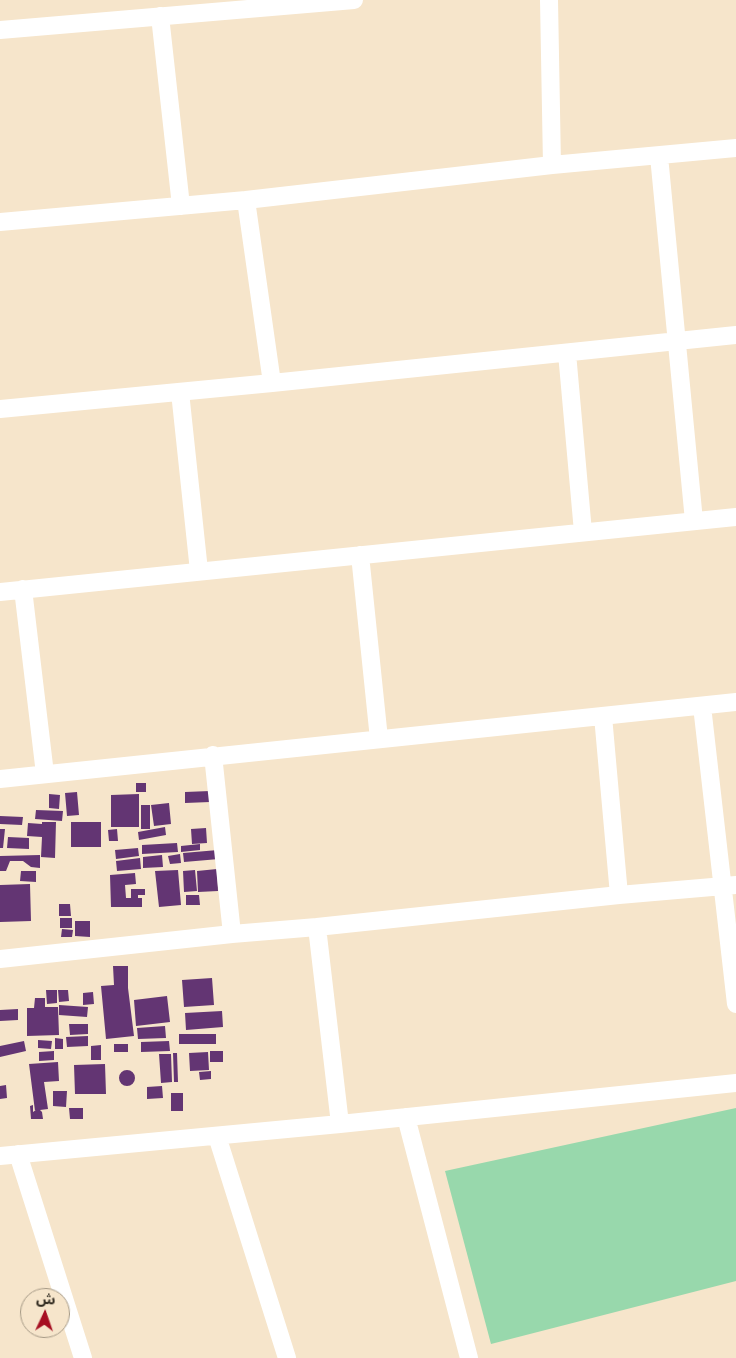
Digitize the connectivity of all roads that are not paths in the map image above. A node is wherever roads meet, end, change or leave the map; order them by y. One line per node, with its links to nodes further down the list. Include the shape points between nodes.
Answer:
1 (354, 0): 3 (street)
2 (549, 0): 7 (street)
3 (160, 16): 4 (street); 9 (street)
4 (0, 30)
5 (736, 148): 6 (street)
6 (659, 156): 7 (street); 12 (street)
7 (552, 165): 8 (street)
8 (246, 200): 9 (street); 14 (street)
9 (181, 206): 10 (street)
10 (0, 222)
11 (736, 335): 12 (street)
12 (677, 341): 13 (street); 18 (street)
13 (567, 353): 14 (street); 19 (street)
14 (272, 383): 15 (street)
15 (180, 392): 16 (street); 21 (street)
16 (0, 409)
17 (736, 517): 18 (street)
18 (694, 521): 19 (street)
19 (583, 532): 20 (street)
20 (360, 555): 21 (street); 27 (street)
21 (199, 571): 22 (street)
22 (23, 589): 23 (street); 29 (street)
23 (0, 592)
24 (736, 702): 25 (street)
25 (702, 706): 26 (street); 31 (street)
26 (603, 716): 27 (street); 32 (street)
27 (379, 739): 28 (street)
28 (213, 755): 29 (street); 34 (street)
29 (45, 774): 30 (street)
30 (0, 779)
31 (730, 886): 32 (street); 36 (street)
32 (619, 895): 33 (street)
33 (317, 927): 34 (street); 39 (street)
34 (232, 934): 35 (street)
35 (0, 960)
36 (736, 1004)
37 (736, 1083): 38 (street)
38 (406, 1117): 39 (street); 43 (street)
39 (340, 1124): 40 (street)
40 (217, 1136): 41 (street); 45 (street)
41 (18, 1154): 42 (street); 44 (street)
42 (0, 1156)
43 (465, 1357)
44 (83, 1358)
45 (287, 1358)

